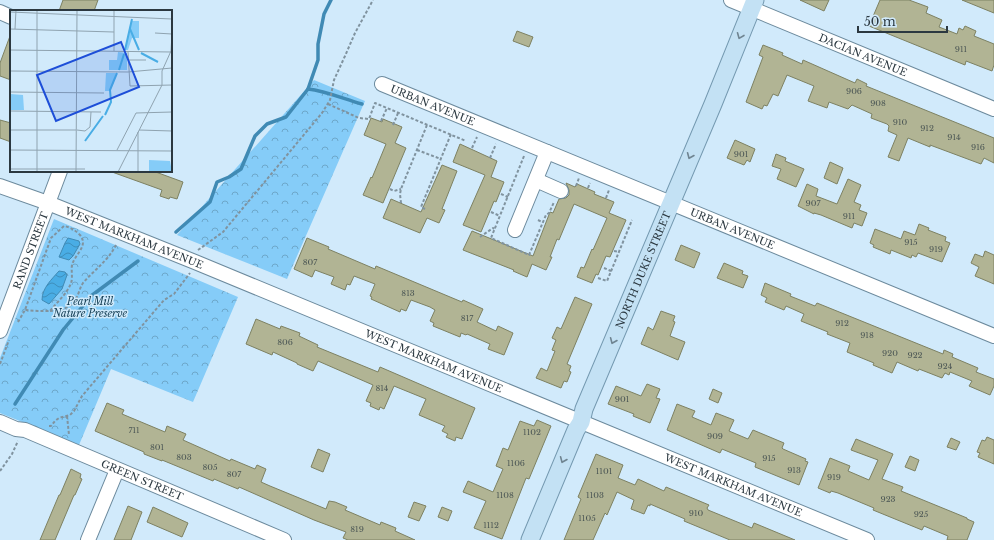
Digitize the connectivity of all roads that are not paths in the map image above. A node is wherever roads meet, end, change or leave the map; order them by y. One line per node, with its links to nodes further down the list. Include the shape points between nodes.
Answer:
1 (732, 0): 2 (street, DACIAN AVENUE)
2 (753, 4): 6 (street, DACIAN AVENUE); 13 (main road, NORTH DUKE STREET, one-way to 13)
3 (0, 12): 4 (street)
4 (10, 16)
5 (382, 84): 7 (street, URBAN AVENUE)
6 (994, 109)
7 (547, 152): 9 (street); 13 (street, URBAN AVENUE)
8 (60, 172): 12 (street, RAND STREET)
9 (536, 180): 11 (street); 14 (street)
10 (0, 186): 12 (street, WEST MARKHAM AVENUE)
11 (562, 191)
12 (48, 203): 15 (street, RAND STREET); 18 (street, WEST MARKHAM AVENUE)
13 (670, 203): 16 (street, URBAN AVENUE); 18 (main road, NORTH DUKE STREET, one-way to 18)
14 (516, 230)
15 (2, 321)
16 (994, 336)
17 (0, 422): 19 (street, GREEN STREET, via 26,430)
18 (581, 422): 22 (main road, NORTH DUKE STREET, one-way to 22); 23 (street, WEST MARKHAM AVENUE)
19 (117, 470): 20 (street); 21 (street, GREEN STREET)
20 (88, 540)
21 (284, 540)
22 (530, 540)
23 (868, 540)

